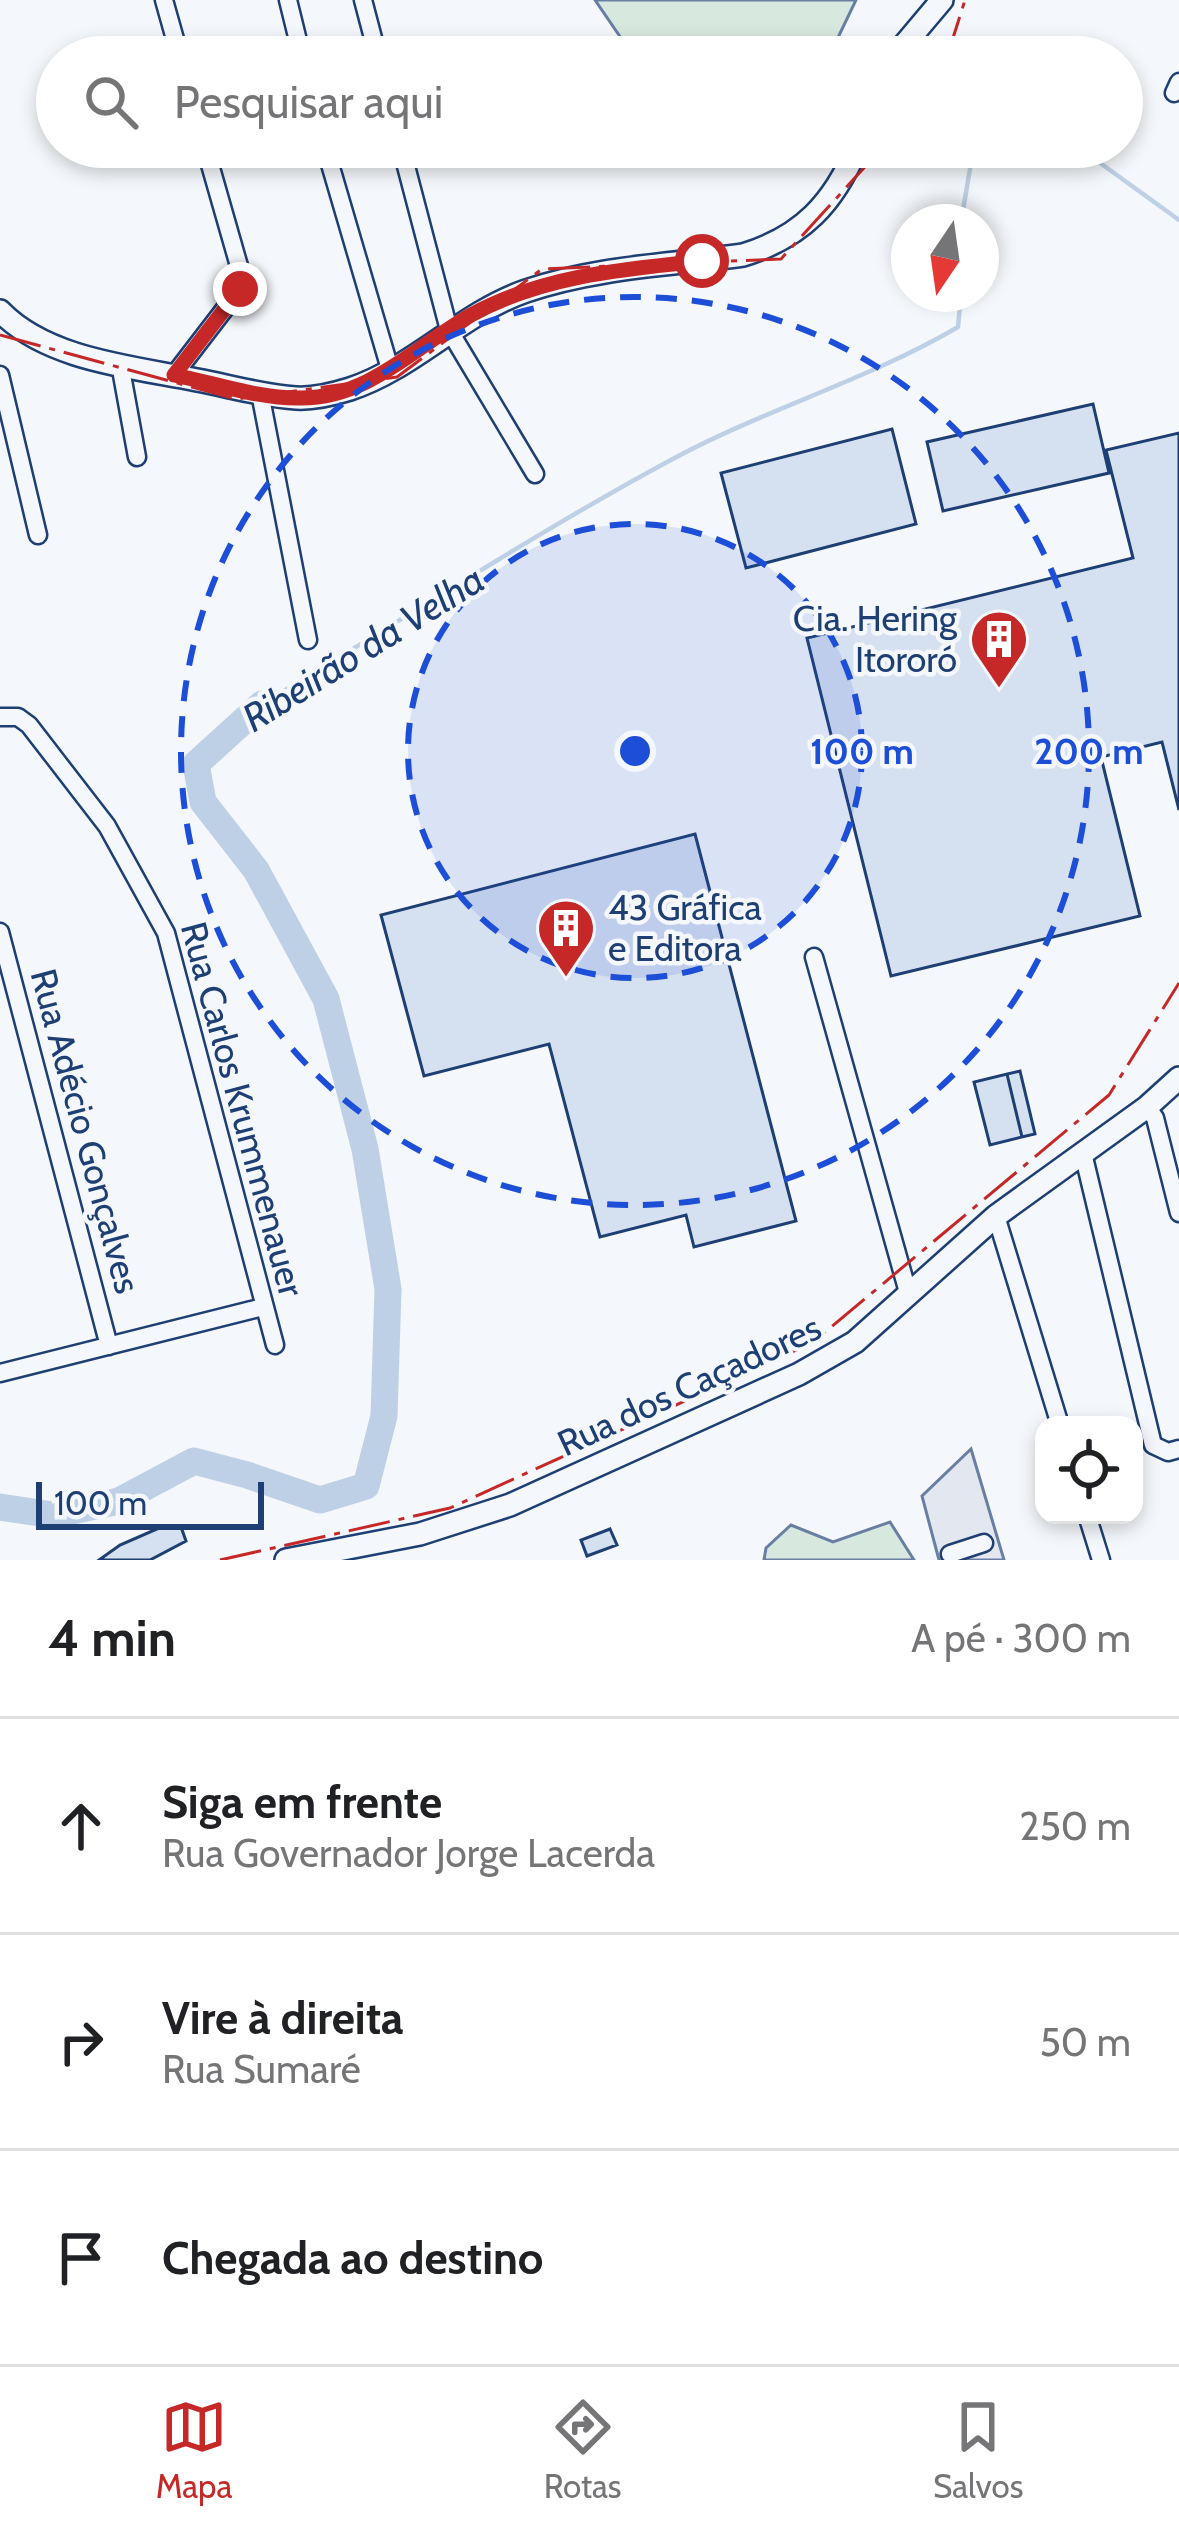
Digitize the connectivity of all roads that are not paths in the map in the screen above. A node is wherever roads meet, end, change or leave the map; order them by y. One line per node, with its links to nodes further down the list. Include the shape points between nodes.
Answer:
1 (164, 0): 5 (street)
2 (288, 0): 6 (street)
3 (363, 0): 7 (street)
4 (943, 0): 8 (main road)
5 (174, 36)
6 (297, 36)
7 (372, 36)
8 (909, 36)
9 (212, 168): 18 (street, via 240,289)
10 (331, 168): 16 (street)
11 (406, 168): 14 (street)
12 (847, 168): 14 (main road, via 815,218 766,248 594,273 526,291)
13 (0, 311): 15 (main road, via 43,340)
14 (449, 331): 16 (main road); 21 (street)
15 (120, 364): 18 (main road); 20 (street)
16 (390, 369): 19 (main road, via 324,395)
17 (0, 375): 22 (street)
18 (174, 375): 19 (main road)
19 (260, 393): 23 (street)
20 (137, 457)
21 (536, 474)
22 (38, 535)
23 (308, 640)
24 (9, 717): 33 (street, Rua Carlos Krummenauer, via 29,725 107,826 166,933)
25 (0, 932): 35 (street, Rua Adécio Gonçalves)
26 (814, 957): 32 (street)
27 (1179, 1078): 28 (main road, Rua dos Caçadores)
28 (1147, 1108): 29 (main road, Rua dos Caçadores); 30 (street)
29 (1083, 1153): 31 (main road, Rua dos Caçadores); 38 (street, via 1153,1445)
30 (1179, 1213)
31 (996, 1216): 32 (main road, Rua dos Caçadores); 37 (street)
32 (909, 1296): 42 (main road, Rua dos Caçadores, via 856,1342 799,1374 511,1505 420,1534)
33 (263, 1307): 34 (street, Rua Carlos Krummenauer); 35 (street)
34 (275, 1345)
35 (109, 1346): 36 (street)
36 (0, 1373)
37 (1057, 1416)
38 (1179, 1449)
39 (1090, 1524): 43 (street)
40 (984, 1543): 41 (street)
41 (950, 1554)
42 (286, 1560)
43 (1101, 1560)

